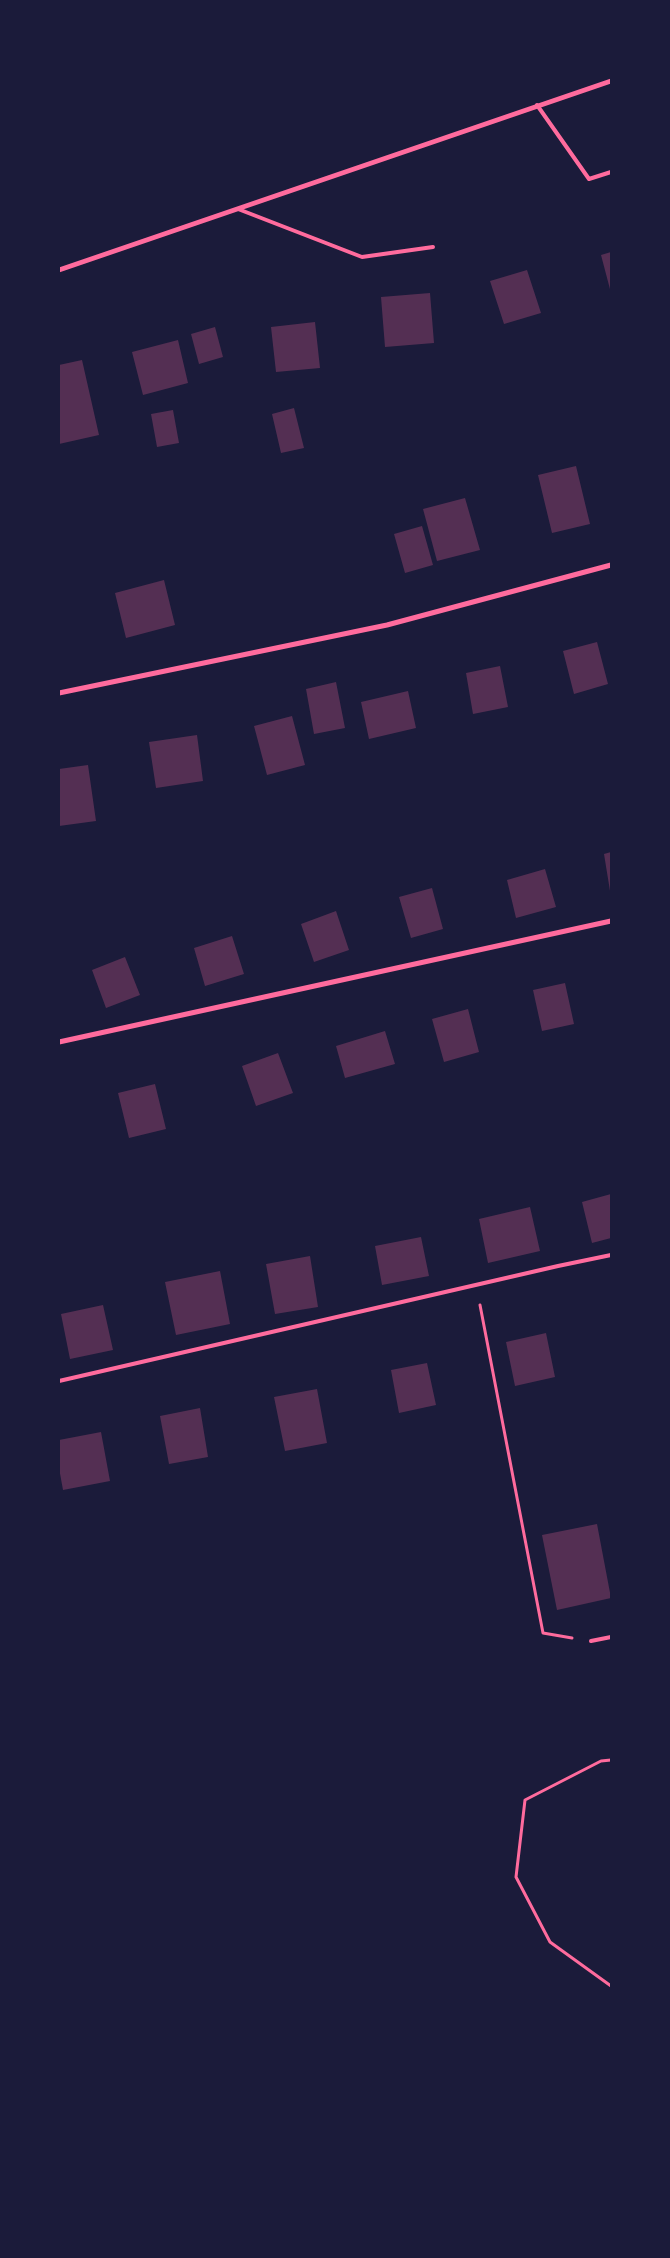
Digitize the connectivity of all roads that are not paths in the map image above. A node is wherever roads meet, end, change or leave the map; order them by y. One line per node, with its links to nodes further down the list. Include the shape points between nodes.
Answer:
1 (611, 81): 2 (street)
2 (537, 105): 3 (lane, via 589,179); 4 (street)
3 (611, 172)
4 (238, 209): 5 (lane, via 362,257); 6 (street)
5 (433, 247)
6 (59, 270)
7 (611, 565): 8 (street, via 388,625)
8 (59, 693)
9 (611, 921): 10 (street)
10 (59, 1042)
11 (611, 1256): 12 (lane)
12 (59, 1381)
13 (611, 1637): 14 (lane)
14 (591, 1640)

